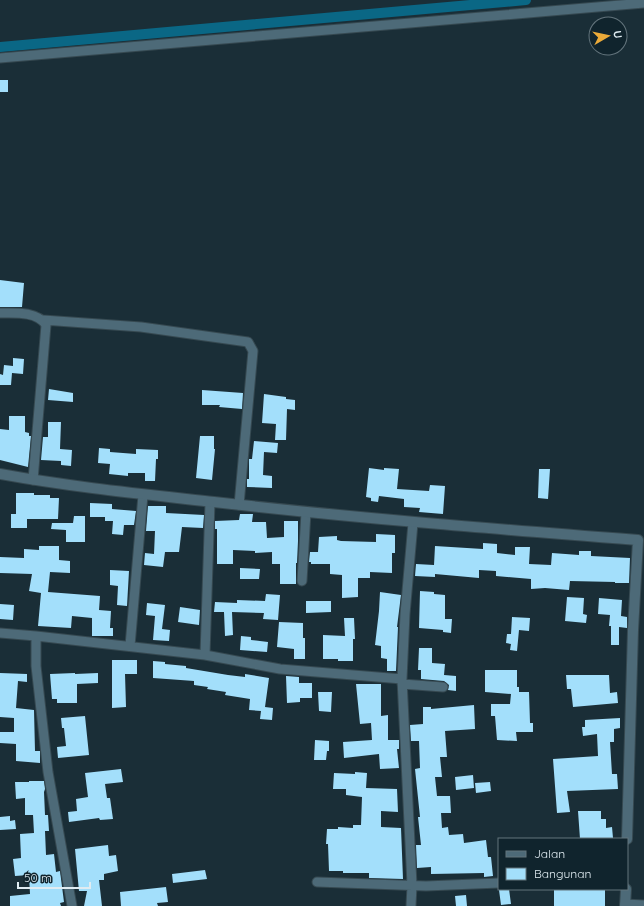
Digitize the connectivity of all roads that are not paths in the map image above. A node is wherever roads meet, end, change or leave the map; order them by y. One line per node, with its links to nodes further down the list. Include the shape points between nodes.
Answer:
1 (644, 3): 2 (street)
2 (0, 58)
3 (0, 313): 4 (street, via 27,314)
4 (43, 320): 6 (street, via 46,325); 9 (street, via 141,326 248,342 253,351)
5 (0, 474): 6 (street)
6 (33, 480): 7 (street)
7 (144, 495): 8 (street); 16 (street)
8 (210, 502): 9 (street); 17 (street)
9 (239, 505): 10 (street)
10 (306, 512): 11 (street); 13 (street)
11 (413, 523): 12 (street); 18 (street)
12 (641, 540): 20 (street, via 633,630)
13 (302, 581)
14 (0, 633): 15 (street)
15 (36, 636): 16 (street); 27 (street, via 36,666 48,772)
16 (130, 646): 17 (street)
17 (205, 655): 18 (street, via 280,669)
18 (402, 682): 19 (street); 23 (street)
19 (443, 687)
20 (627, 838)
21 (317, 882): 23 (street)
22 (498, 883): 23 (street)
23 (412, 885): 28 (street)
24 (626, 890): 25 (street)
25 (625, 905): 26 (street)
26 (644, 905)
27 (72, 906)
28 (411, 906)

